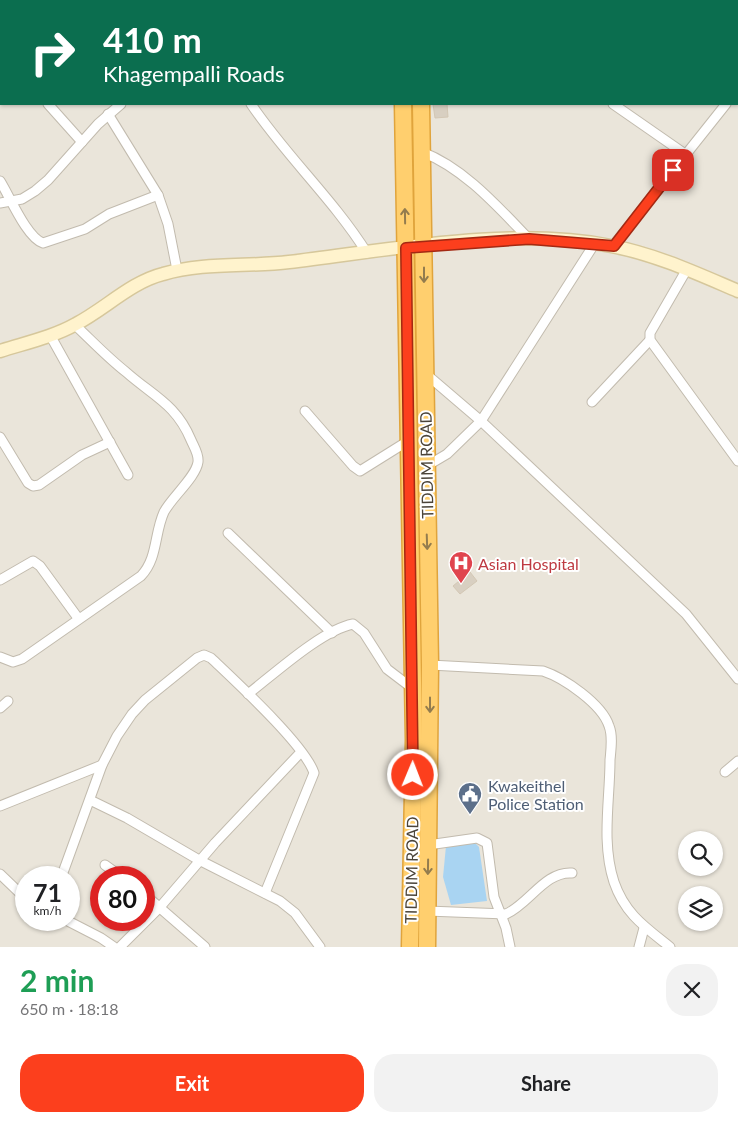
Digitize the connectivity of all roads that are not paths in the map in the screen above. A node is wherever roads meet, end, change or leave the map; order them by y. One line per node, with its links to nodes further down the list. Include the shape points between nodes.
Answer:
1 (49, 105): 9 (street)
2 (120, 105): 8 (street)
3 (252, 105): 21 (street, via 345,220)
4 (403, 105): 20 (highway, TIDDIM ROAD, one-way to 4)
5 (420, 105): 10 (highway, TIDDIM ROAD)
6 (615, 105): 11 (street)
7 (725, 105): 11 (street)
8 (108, 114): 9 (street); 13 (street)
9 (82, 142): 14 (street, via 35,191)
10 (422, 152): 16 (street, via 452,168); 18 (highway, TIDDIM ROAD)
11 (685, 154): 19 (street)
12 (0, 180): 14 (street)
13 (158, 195): 14 (street, via 120,209 85,229 43,243 29,233); 23 (street, via 168,224)
14 (13, 200): 15 (street)
15 (0, 203)
16 (529, 239): 17 (street); 18 (street)
17 (595, 243): 19 (street); 32 (street)
18 (424, 246): 20 (street); 29 (highway, TIDDIM ROAD, one-way to 29)
19 (614, 246): 22 (street)
20 (406, 248): 21 (street); 35 (highway, TIDDIM ROAD)
21 (367, 253): 23 (street, via 267,265)
22 (687, 269): 24 (street); 27 (street, via 650,333)
23 (177, 270): 25 (street, via 147,280)
24 (738, 292)
25 (75, 325): 26 (street); 41 (street, via 126,373 172,408 187,430 198,459 196,468 161,520 148,569)
26 (50, 335): 28 (street); 34 (street)
27 (650, 340): 30 (street); 36 (street)
28 (0, 351)
29 (424, 372): 32 (street); 37 (highway, TIDDIM ROAD)
30 (592, 402)
31 (305, 410): 35 (street, via 358,470)
32 (481, 421): 37 (street, via 447,454); 45 (street, via 686,614)
33 (0, 437): 34 (street, via 33,486 82,455)
34 (110, 442): 38 (street)
35 (408, 442): 46 (highway, TIDDIM ROAD)
36 (738, 461)
37 (425, 467): 44 (highway, TIDDIM ROAD, one-way to 44)
38 (128, 475)
39 (228, 533): 42 (street)
40 (0, 580): 41 (street, via 28,562 37,563)
41 (78, 618): 43 (street, via 16,662)
42 (332, 633): 46 (street, via 353,624 359,627 387,669); 47 (street)
43 (0, 657)
44 (430, 665): 56 (highway, TIDDIM ROAD, one-way to 56); 68 (street, via 543,671 560,678 599,709 611,732 606,816 614,881 630,913)
45 (738, 679)
46 (412, 688): 73 (highway, TIDDIM ROAD)
47 (248, 694): 50 (street); 52 (street, via 211,658 197,658 132,714)
48 (8, 701): 49 (street)
49 (0, 708)
50 (302, 752): 57 (street); 62 (street, via 314,773 312,781)
51 (738, 761): 53 (street)
52 (102, 765): 54 (street); 55 (street)
53 (725, 772)
54 (90, 800): 57 (street); 58 (street)
55 (0, 806)
56 (428, 845): 65 (highway, TIDDIM ROAD, one-way to 65); 66 (street, via 477,838 486,843 494,897)
57 (199, 860): 62 (street); 64 (street)
58 (65, 866)
59 (572, 873): 66 (street, via 555,876 517,909)
60 (0, 874): 61 (street)
61 (15, 888)
62 (265, 893): 72 (street, via 295,913)
63 (155, 903): 64 (street)
64 (160, 907): 70 (street); 71 (street)
65 (427, 911): 66 (street); 74 (highway, TIDDIM ROAD)
66 (501, 915): 75 (street)
67 (80, 927): 69 (street)
68 (644, 928): 76 (street); 77 (street)
69 (114, 947)
70 (120, 947)
71 (205, 947)
72 (320, 947)
73 (410, 947)
74 (427, 947)
75 (510, 947)
76 (639, 947)
77 (670, 947)

